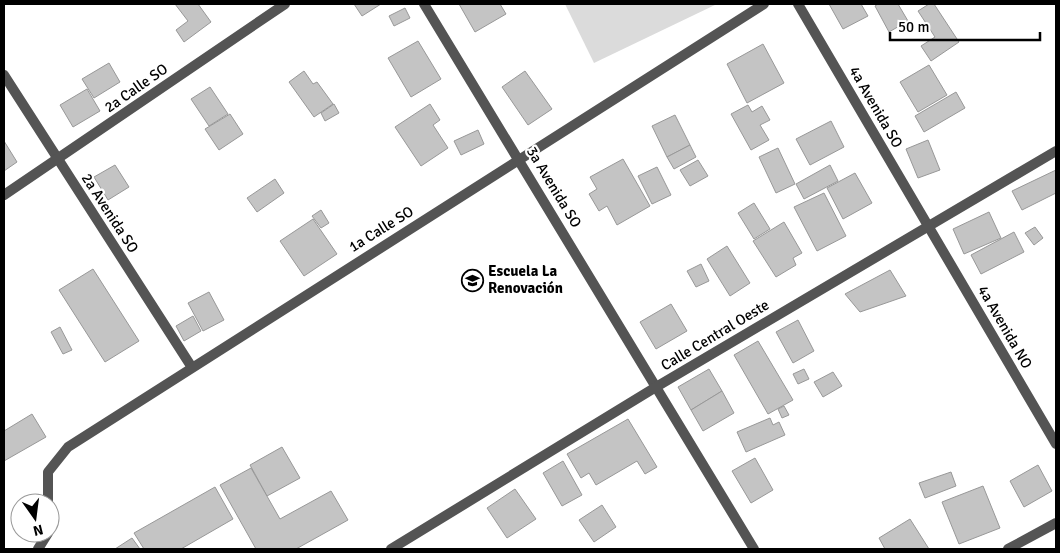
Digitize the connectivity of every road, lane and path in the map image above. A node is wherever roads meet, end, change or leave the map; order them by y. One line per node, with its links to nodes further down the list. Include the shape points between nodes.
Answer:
1 (285, 4): 7 (street, 2a Calle SO)
2 (424, 4): 8 (street, 3a Avenida SO)
3 (764, 4): 8 (street, 1a Calle SO)
4 (798, 4): 10 (street, 4a Avenida SO)
5 (4, 75): 7 (street, 2a Avenida SO)
6 (1056, 151): 10 (street, Calle Central Oeste)
7 (58, 160): 9 (street, 2a Calle SO); 11 (street, 2a Avenida SO)
8 (520, 160): 11 (street, 1a Calle SO); 12 (street, 3a Avenida SO)
9 (4, 196)
10 (928, 226): 12 (street, Calle Central Oeste); 13 (street, 4a Avenida NO)
11 (192, 366): 14 (street, 1a Calle SO, via 68,447 48,472)
12 (656, 387): 16 (street, Calle Central Oeste); 17 (street, 3a Avenida SO)
13 (1056, 444)
14 (48, 493)
15 (1056, 523): 18 (street)
16 (391, 549)
17 (754, 549)
18 (1008, 549)

